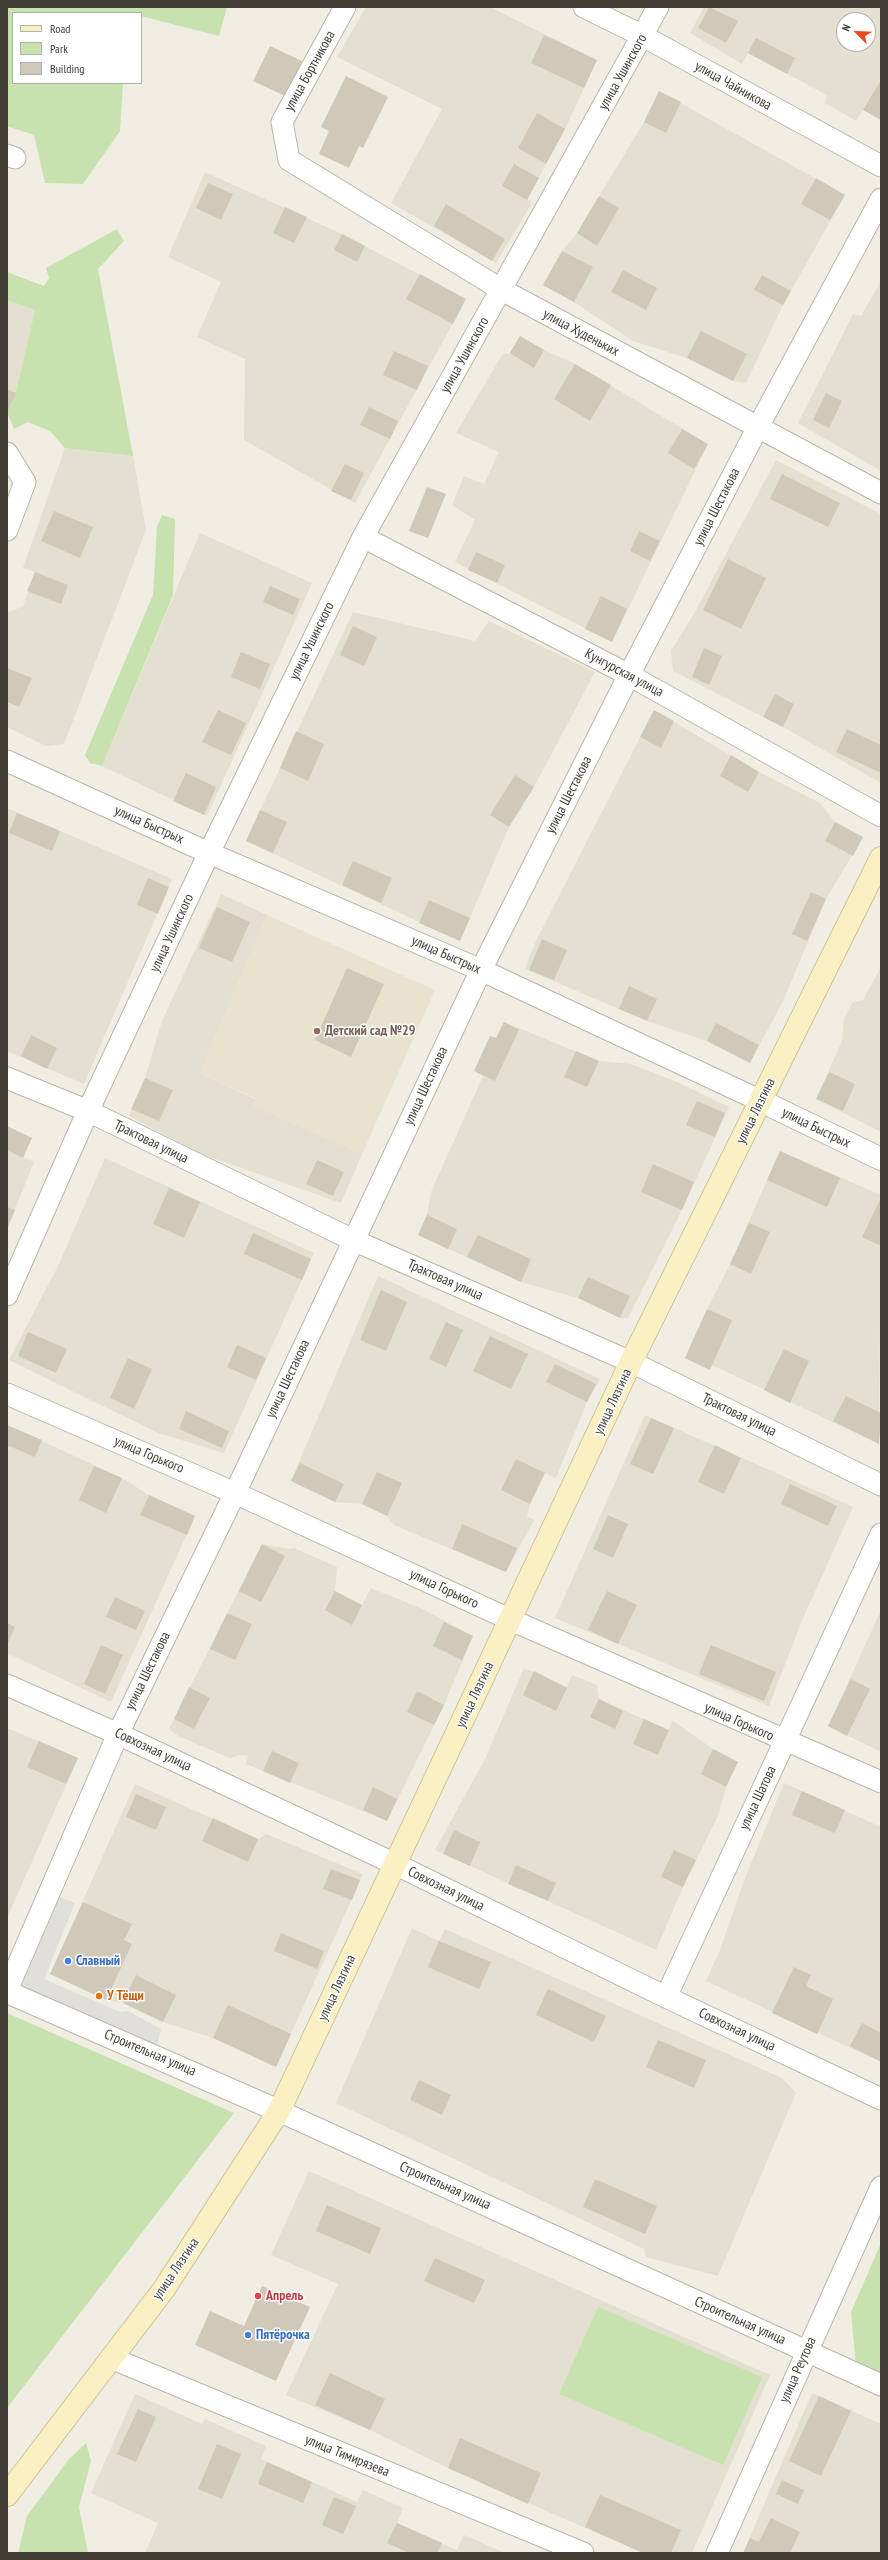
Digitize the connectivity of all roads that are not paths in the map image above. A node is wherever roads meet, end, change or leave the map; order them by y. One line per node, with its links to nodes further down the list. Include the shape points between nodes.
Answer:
1 (345, 7): 5 (street, улица Бортникова, via 282,122)
2 (584, 7): 4 (street, улица Чайникова)
3 (658, 7): 4 (street, улица Ушинского)
4 (643, 36): 6 (street, улица Чайникова); 8 (street, улица Ушинского)
5 (289, 160): 8 (street, улица Худеньких)
6 (881, 166)
7 (881, 199): 9 (street, улица Шестакова)
8 (502, 290): 9 (street, улица Худеньких); 13 (street, улица Ушинского)
9 (758, 427): 11 (street, улица Худеньких); 14 (street, улица Шестакова)
10 (7, 453): 12 (street, via 25,482)
11 (881, 493)
12 (7, 530)
13 (363, 537): 14 (street, Кунгурская улица); 17 (street, улица Ушинского)
14 (629, 675): 16 (street, Кунгурская улица); 19 (street, улица Шестакова)
15 (7, 761): 17 (street, улица Быстрых)
16 (881, 816)
17 (209, 853): 19 (street, улица Быстрых); 22 (street, улица Ушинского)
18 (881, 858): 21 (main road, улица Лязгина)
19 (481, 970): 21 (street, улица Быстрых); 24 (street, улица Шестакова)
20 (7, 1078): 22 (street, Трактовая улица)
21 (761, 1101): 23 (street, улица Быстрых); 26 (main road, улица Лязгина)
22 (88, 1112): 24 (street, Трактовая улица); 25 (street, улица Ушинского)
23 (881, 1159)
24 (353, 1240): 26 (street, Трактовая улица); 29 (street, улица Шестакова)
25 (7, 1295)
26 (631, 1362): 28 (street, Трактовая улица); 31 (main road, улица Лязгина)
27 (7, 1394): 29 (street, улица Горького)
28 (881, 1485)
29 (235, 1493): 31 (street, улица Горького); 33 (street, улица Шестакова)
30 (881, 1534): 34 (street, улица Шатова)
31 (511, 1620): 34 (street, улица Горького); 36 (main road, улица Лязгина)
32 (7, 1685): 33 (street, Совхозная улица)
33 (118, 1734): 36 (street, Совхозная улица); 37 (street, улица Шестакова)
34 (783, 1741): 35 (street, улица Горького); 38 (street, улица Шатова)
35 (881, 1782)
36 (396, 1864): 38 (street, Совхозная улица); 40 (main road, улица Лязгина)
37 (7, 1991): 40 (street, Строительная улица)
38 (666, 1997): 39 (street, Совхозная улица)
39 (881, 2098)
40 (279, 2111): 42 (street, Строительная улица); 43 (main road, улица Лязгина, via 164,2289)
41 (881, 2187): 42 (street, улица Реутова)
42 (807, 2351): 44 (street, Строительная улица); 47 (street, улица Реутова)
43 (112, 2358): 45 (main road, улица Лязгина); 46 (street, улица Тимирязева)
44 (881, 2385)
45 (7, 2495)
46 (583, 2553)
47 (717, 2553)

